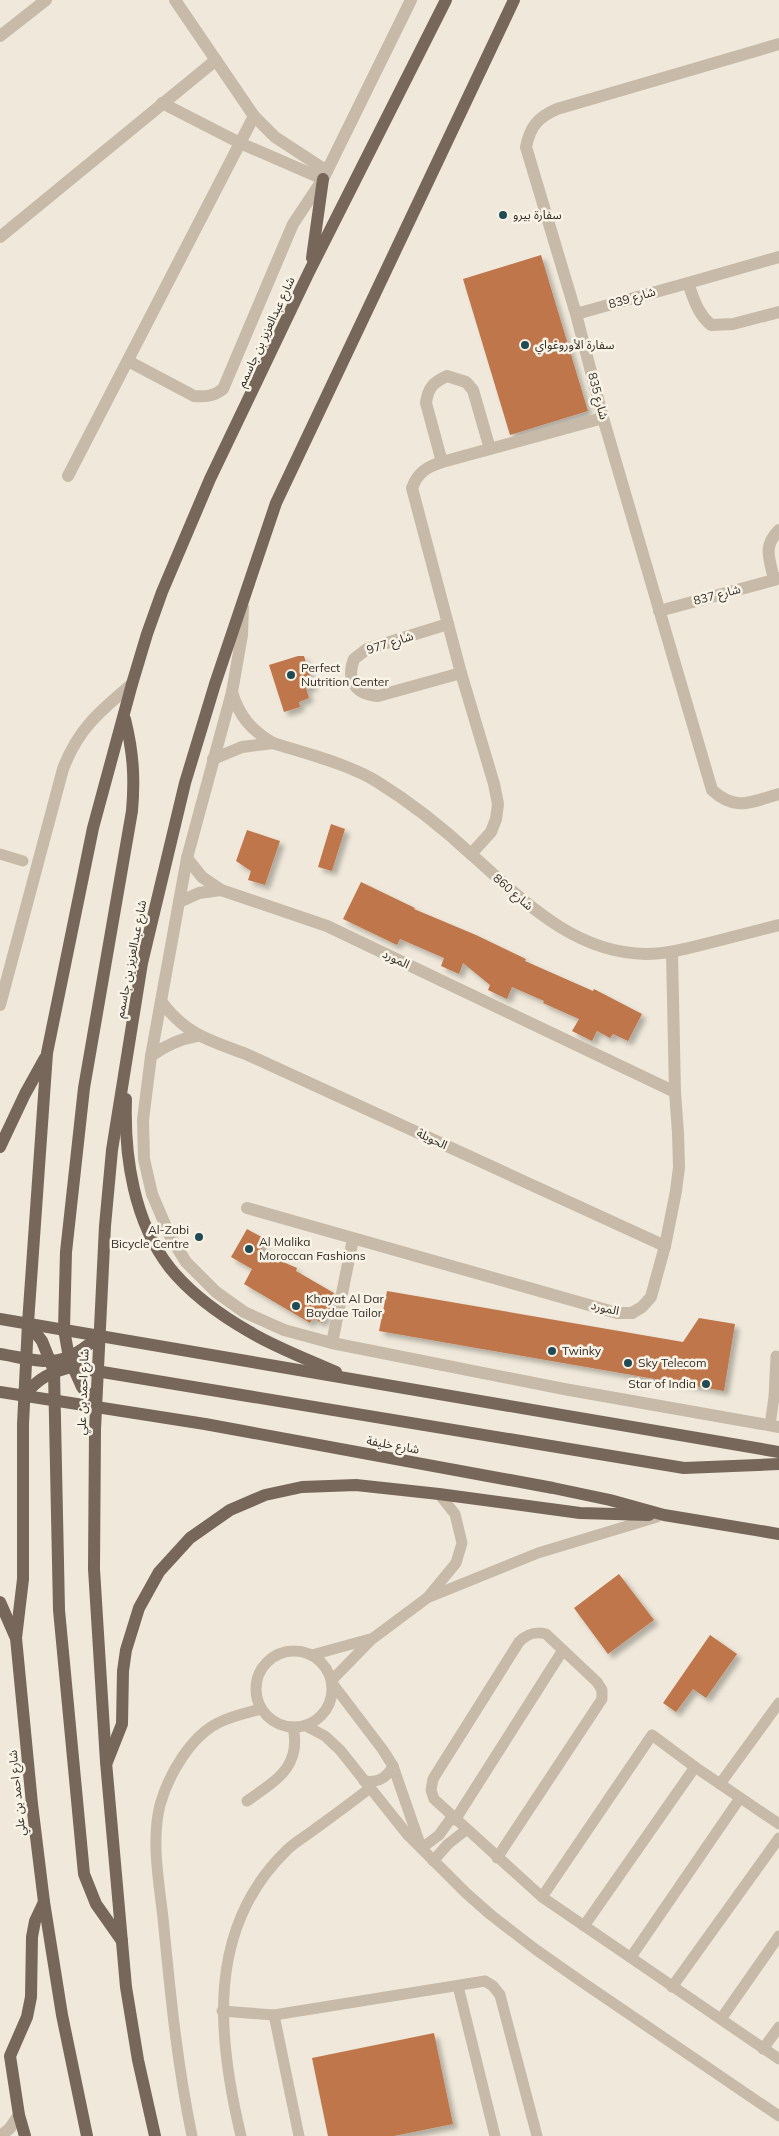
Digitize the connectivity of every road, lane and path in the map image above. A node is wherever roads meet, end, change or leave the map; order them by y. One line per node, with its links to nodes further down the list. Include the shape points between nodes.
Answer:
1 (46, 0): 6 (street)
2 (175, 0): 8 (street)
3 (411, 0): 12 (street, شارع عبدالعزيز بن جاسمم)
4 (446, 0): 15 (main road, شارع عبدالعزيز بن جاسمم)
5 (514, 0): 26 (main road, شارع عبدالعزيز بن جاسمم, via 276,503)
6 (0, 36)
7 (779, 44): 18 (street, شارع 835, via 557,109 534,123 526,147)
8 (216, 60): 9 (street); 10 (street)
9 (162, 103): 11 (street); 13 (street)
10 (254, 116): 11 (street); 12 (street, via 275,137)
11 (240, 144): 12 (street); 19 (street)
12 (325, 175): 15 (main road); 19 (street, شارع عبدالعزيز بن جاسمم, via 293,224 223,389 204,397 194,396)
13 (0, 236)
14 (779, 257): 16 (street, شارع 839)
15 (309, 272): 30 (main road, شارع عبدالعزيز بن جاسمم, via 184,536)
16 (688, 283): 17 (street, via 697,309 711,325 733,324); 18 (street, شارع 839)
17 (779, 312)
18 (576, 314): 20 (street, شارع 835)
19 (128, 361): 23 (street)
20 (604, 418): 21 (street); 27 (street, شارع 835)
21 (490, 448): 22 (street); 22 (street, via 472,390 466,382 447,376 432,385 426,403)
22 (442, 462): 28 (street, via 421,471 412,488)
23 (68, 476)
24 (779, 530): 25 (street, شارع 837, via 769,543 768,551)
25 (777, 579): 27 (street, شارع 837)
26 (244, 598): 31 (street, شارع عبدالعزيز بن جاسمم, via 242,635); 48 (main road, شارع عبدالعزيز بن جاسمم, via 185,783 142,963)
27 (659, 611): 35 (street, شارع 835, via 712,790 723,800 734,804)
28 (448, 624): 29 (street); 29 (street, شارع 977, via 367,649 354,658 351,673 359,691 378,696)
29 (461, 673): 37 (street, via 498,804 491,832)
30 (132, 684): 32 (main road, شارع عبدالعزيز بن جاسمم); 45 (street, via 98,713 71,748)
31 (232, 692): 33 (street, شارع 860, via 246,722); 34 (street, شارع عبدالعزيز بن جاسمم)
32 (124, 717): 47 (main road, شارع عبدالعزيز بن جاسمم, via 93,828); 57 (main road, via 132,751 132,811 84,1088 66,1252)
33 (273, 742): 34 (street, شارع 860, via 242,747); 37 (street, شارع 860, via 374,780 419,811)
34 (213, 759): 38 (street, شارع عبدالعزيز بن جاسمم)
35 (779, 794)
36 (0, 854): 39 (lane)
37 (471, 854): 43 (street, شارع 860, via 538,914 566,932 593,945 622,952)
38 (188, 858): 40 (street, المورد, via 202,877); 41 (street, شارع عبدالعزيز بن جاسمم)
39 (22, 861)
40 (221, 890): 41 (street, المورد, via 199,893); 50 (street, المورد, via 327,926)
41 (179, 902): 44 (street, شارع عبدالعزيز بن جاسمم)
42 (779, 925): 43 (street, شارع 860)
43 (672, 952): 50 (street, المورد)
44 (161, 1001): 46 (street, الحويلة); 49 (street, شارع عبدالعزيز بن جاسمم)
45 (0, 1005)
46 (197, 1036): 49 (street, via 181,1039); 54 (street, الحويلة, via 246,1054)
47 (47, 1053): 51 (main road); 56 (main road, شارع عبدالعزيز بن جاسمم)
48 (127, 1054): 58 (main road, شارع عبدالعزيز بن جاسمم, via 112,1150); 66 (main road, via 129,1166 142,1215 171,1269 200,1298 250,1332)
49 (151, 1056): 59 (street, شارع عبدالعزيز بن جاسمم, via 143,1120 144,1159 152,1194 170,1236 186,1262 216,1292 244,1312 284,1330)
50 (675, 1092): 54 (street, المورد, via 679,1167)
51 (0, 1147)
52 (247, 1208): 53 (street, المورد)
53 (353, 1239): 54 (street, المورد, via 617,1313 632,1312 642,1307 651,1296); 59 (street)
54 (665, 1246)
55 (0, 1319): 56 (main road)
56 (28, 1324): 57 (main road); 62 (main road, شارع احمد بن علي); 64 (main road, via 42,1341)
57 (64, 1330): 58 (main road); 63 (main road)
58 (99, 1336): 63 (main road); 65 (main road, شارع احمد بن علي); 66 (main road)
59 (332, 1343): 71 (street)
60 (0, 1354): 62 (main road)
61 (776, 1356): 71 (lane)
62 (27, 1359): 64 (main road); 68 (main road, شارع احمد بن علي)
63 (70, 1363): 64 (main road); 65 (main road); 70 (main road)
64 (53, 1366): 68 (main road); 69 (main road)
65 (98, 1371): 70 (main road, شارع احمد بن علي); 73 (main road, via 684,1468)
66 (351, 1380): 72 (main road)
67 (0, 1392): 68 (main road, شارع خليفة)
68 (25, 1395): 69 (main road, شارع خليفة); 79 (main road, شارع احمد بن علي, via 23,1579)
69 (55, 1399): 70 (main road, شارع خليفة); 106 (main road, via 60,1610 84,1874 96,1904)
70 (96, 1406): 75 (main road, شارع خليفة, via 543,1486); 88 (main road, شارع احمد بن علي, via 94,1569)
71 (774, 1426)
72 (779, 1452)
73 (779, 1464)
74 (439, 1494): 75 (main road, via 580,1513); 77 (lane, via 455,1514 462,1543 456,1563); 88 (main road, via 356,1486 302,1487 265,1495 230,1510 190,1538 159,1572 138,1608 123,1671 122,1724)
75 (664, 1515): 76 (main road, شارع خليفة); 77 (lane, via 538,1553)
76 (779, 1534)
77 (427, 1598): 80 (lane)
78 (0, 1602): 79 (main road)
79 (16, 1638): 103 (main road, شارع احمد بن علي)
80 (372, 1639): 82 (lane); 83 (lane)
81 (563, 1650): 95 (lane); 95 (lane, via 542,1633 530,1634 520,1642 431,1784 434,1799); 100 (lane, via 597,1682 602,1690 602,1700)
82 (312, 1655): 83 (lane, via 324,1665); 85 (lane, via 288,1651 266,1662 255,1685)
83 (332, 1681): 86 (lane, via 330,1702 325,1712); 89 (lane)
84 (779, 1703): 91 (lane)
85 (261, 1709): 87 (lane, via 269,1719); 122 (lane, via 216,1724 202,1734 180,1763 160,1806 158,1874 172,2015)
86 (306, 1726): 87 (lane); 92 (lane, via 333,1742)
87 (294, 1727): 94 (lane, via 296,1745 291,1763 280,1777)
88 (106, 1762): 106 (main road, شارع احمد بن علي)
89 (393, 1766): 92 (lane, via 381,1780); 99 (lane)
90 (695, 1767): 91 (lane); 102 (lane, via 652,1734); 104 (lane)
91 (720, 1784): 93 (lane)
92 (367, 1785): 99 (lane); 110 (lane, via 287,1850 259,1884 238,1924 225,1967)
93 (740, 1798): 96 (lane); 107 (lane)
94 (247, 1801)
95 (454, 1819): 97 (lane); 99 (lane)
96 (779, 1824)
97 (466, 1830): 100 (lane); 101 (lane)
98 (779, 1838): 109 (lane)
99 (422, 1848): 101 (lane)
100 (497, 1858): 102 (lane)
101 (433, 1860): 117 (lane, via 466,1893 535,1949)
102 (542, 1897): 104 (lane)
103 (44, 1902): 116 (main road, via 32,1937 27,2017 10,2056); 120 (main road, شارع احمد بن علي, via 62,2015)
104 (584, 1926): 107 (lane)
105 (779, 1936): 112 (lane)
106 (122, 1941): 121 (main road, شارع احمد بن علي, via 138,2060)
107 (631, 1957): 109 (lane)
108 (458, 1986): 111 (lane); 125 (lane); 126 (lane, via 485,1981 500,1995)
109 (672, 1987): 112 (lane)
110 (222, 2012): 111 (lane); 123 (lane, via 233,2102)
111 (274, 2015): 124 (lane)
112 (721, 2019): 114 (lane)
113 (779, 2027): 114 (lane)
114 (764, 2049): 115 (lane)
115 (779, 2059)
116 (20, 2115): 118 (street); 119 (main road)
117 (779, 2116)
118 (1, 2136)
119 (25, 2136)
120 (87, 2136)
121 (155, 2136)
122 (192, 2136)
123 (241, 2136)
124 (299, 2136)
125 (495, 2136)
126 (537, 2136)

